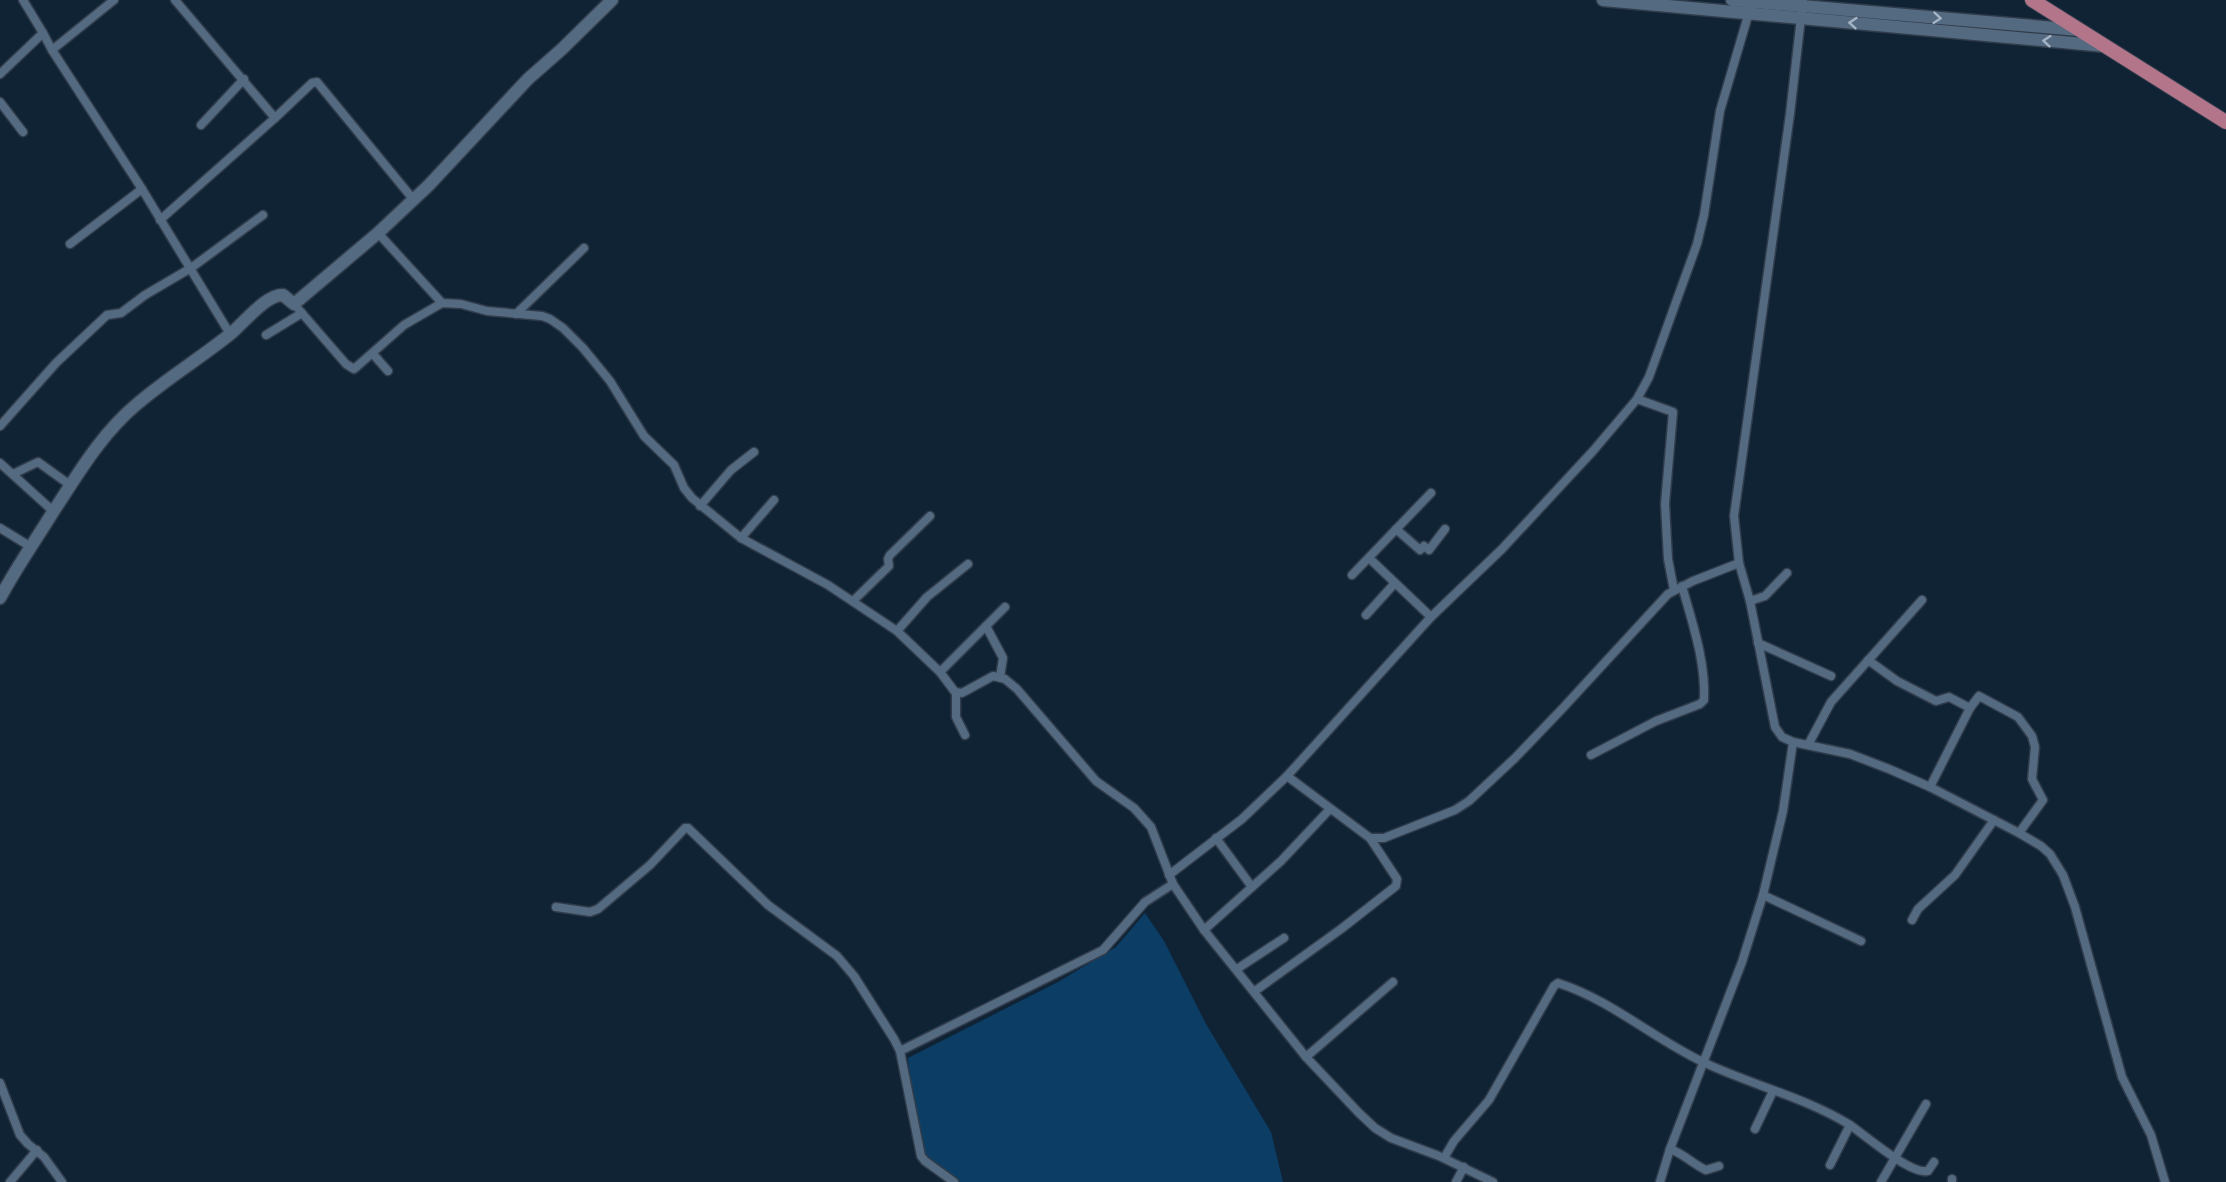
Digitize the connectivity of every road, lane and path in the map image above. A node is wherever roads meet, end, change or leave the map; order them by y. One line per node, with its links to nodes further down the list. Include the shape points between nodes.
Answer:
1 (23, 0): 12 (street)
2 (114, 0): 14 (street)
3 (612, 0): 23 (street, via 528,79)
4 (1603, 0): 9 (street)
5 (1732, 0): 9 (street)
6 (2032, 0): 11 (main road)
7 (179, 1): 16 (street)
8 (1802, 3): 9 (street); 10 (street); 11 (street, one-way to 11)
9 (1751, 5): 10 (street); 37 (street, via 1720,111 1697,244 1649,377)
10 (1800, 19): 13 (street, one-way to 10); 54 (street, via 1734,502)
11 (2079, 30): 13 (main road)
12 (44, 33): 14 (street); 15 (street)
13 (2106, 46): 19 (main road)
14 (52, 50): 22 (street)
15 (0, 74)
16 (244, 80): 18 (street); 20 (street)
17 (0, 102): 21 (street)
18 (275, 118): 23 (street, via 312,83 318,82); 25 (street)
19 (2226, 122)
20 (201, 125)
21 (23, 132)
22 (142, 189): 25 (street); 27 (street)
23 (413, 199): 26 (street)
24 (262, 215): 29 (street)
25 (160, 220): 29 (street)
26 (378, 233): 30 (street); 31 (street)
27 (70, 244)
28 (584, 248): 32 (street)
29 (191, 268): 33 (street); 38 (street, via 121,313 107,315 56,363)
30 (442, 303): 32 (street); 35 (street, via 404,326)
31 (298, 308): 33 (street, via 283,295 271,298); 34 (street); 35 (street, via 350,367 354,369)
32 (516, 314): 45 (street, via 550,319 583,348 644,436 674,465 684,489)
33 (230, 334): 42 (street, via 136,404 104,437)
34 (266, 335)
35 (373, 354): 36 (street)
36 (388, 371)
37 (1637, 399): 59 (street, via 1673,412 1665,504 1668,559); 66 (street, via 1502,549)
38 (0, 426)
39 (754, 452): 45 (street, via 731,470)
40 (0, 463): 41 (street)
41 (13, 474): 42 (street, via 38,462); 46 (street)
42 (70, 485): 46 (street)
43 (1431, 493): 50 (street)
44 (774, 500): 51 (street)
45 (700, 506): 51 (street)
46 (53, 511): 52 (street)
47 (930, 516): 62 (street, via 890,555 889,566)
48 (0, 528): 52 (street)
49 (1445, 529): 50 (street, via 1429,550 1424,546 1420,550)
50 (1396, 530): 53 (street)
51 (741, 538): 62 (street)
52 (31, 547): 60 (street)
53 (1369, 558): 57 (street); 58 (street)
54 (1739, 563): 59 (street); 63 (street)
55 (968, 564): 68 (street, via 927,597)
56 (1787, 573): 63 (street, via 1765,596)
57 (1352, 575)
58 (1395, 583): 65 (street); 66 (street)
59 (1678, 588): 79 (street, via 1702,669 1704,700); 86 (street, via 1647,614 1515,758 1469,801 1384,838)
60 (0, 598)
61 (1922, 600): 70 (street)
62 (853, 601): 68 (street)
63 (1750, 601): 69 (street)
64 (1005, 607): 67 (street)
65 (1366, 615)
66 (1431, 617): 80 (street)
67 (986, 626): 71 (street); 73 (street, via 1003,658)
68 (897, 631): 71 (street)
69 (1758, 643): 72 (street); 77 (street, via 1775,727 1782,737)
70 (1868, 660): 75 (street, via 1936,701 1949,698); 78 (street, via 1831,702)
71 (940, 672): 74 (street)
72 (1831, 676)
73 (1000, 677): 74 (street, via 989,677); 87 (street, via 1024,695 1096,781 1146,821 1156,836)
74 (956, 693): 76 (street, via 957,717)
75 (1970, 708): 81 (street); 84 (street, via 1980,696 2018,717 2032,735 2032,779 2043,800)
76 (965, 735)
77 (1793, 742): 78 (street); 89 (street, via 1783,811)
78 (1808, 745): 81 (street, via 1868,760)
79 (1591, 755)
80 (1287, 776): 82 (street); 85 (street)
81 (1930, 787): 83 (street)
82 (1330, 809): 86 (street); 88 (street)
83 (1994, 820): 84 (street); 91 (street, via 1955,875 1918,909)
84 (2019, 833): 121 (street, via 2041,846 2063,875 2122,1077 2151,1135)
85 (1216, 838): 87 (street); 88 (street)
86 (1370, 838): 97 (street, via 1397,879 1396,886)
87 (1171, 879): 92 (street); 98 (street, via 1103,950)
88 (1252, 887): 92 (street)
89 (1763, 895): 94 (street); 100 (street)
90 (556, 907): 98 (street, via 590,912 598,909 650,865 686,827 768,905 846,966)
91 (1912, 920)
92 (1204, 930): 95 (street)
93 (1284, 938): 95 (street)
94 (1861, 941)
95 (1237, 969): 97 (street)
96 (1393, 982): 99 (street)
97 (1255, 991): 99 (street)
98 (900, 1051): 116 (street, via 921,1156)
99 (1306, 1057): 108 (street, via 1375,1128)
100 (1703, 1062): 102 (street); 106 (street); 108 (street, via 1614,1009 1556,984 1489,1100)
101 (0, 1083): 107 (street, via 20,1135)
102 (1773, 1090): 104 (street); 105 (street)
103 (1926, 1104): 109 (street)
104 (1850, 1125): 109 (street); 111 (street)
105 (1755, 1129)
106 (1670, 1149): 112 (street, via 1706,1170); 119 (street)
107 (37, 1150): 114 (street); 115 (street)
108 (1444, 1158): 113 (street)
109 (1894, 1158): 110 (street, via 1925,1173); 120 (street)
110 (1934, 1162)
111 (1830, 1165)
112 (1719, 1166)
113 (1464, 1167): 117 (street); 118 (street)
114 (10, 1182)
115 (62, 1182)
116 (954, 1182)
117 (1456, 1182)
118 (1493, 1182)
119 (1659, 1182)
120 (1881, 1182)
121 (2165, 1182)

